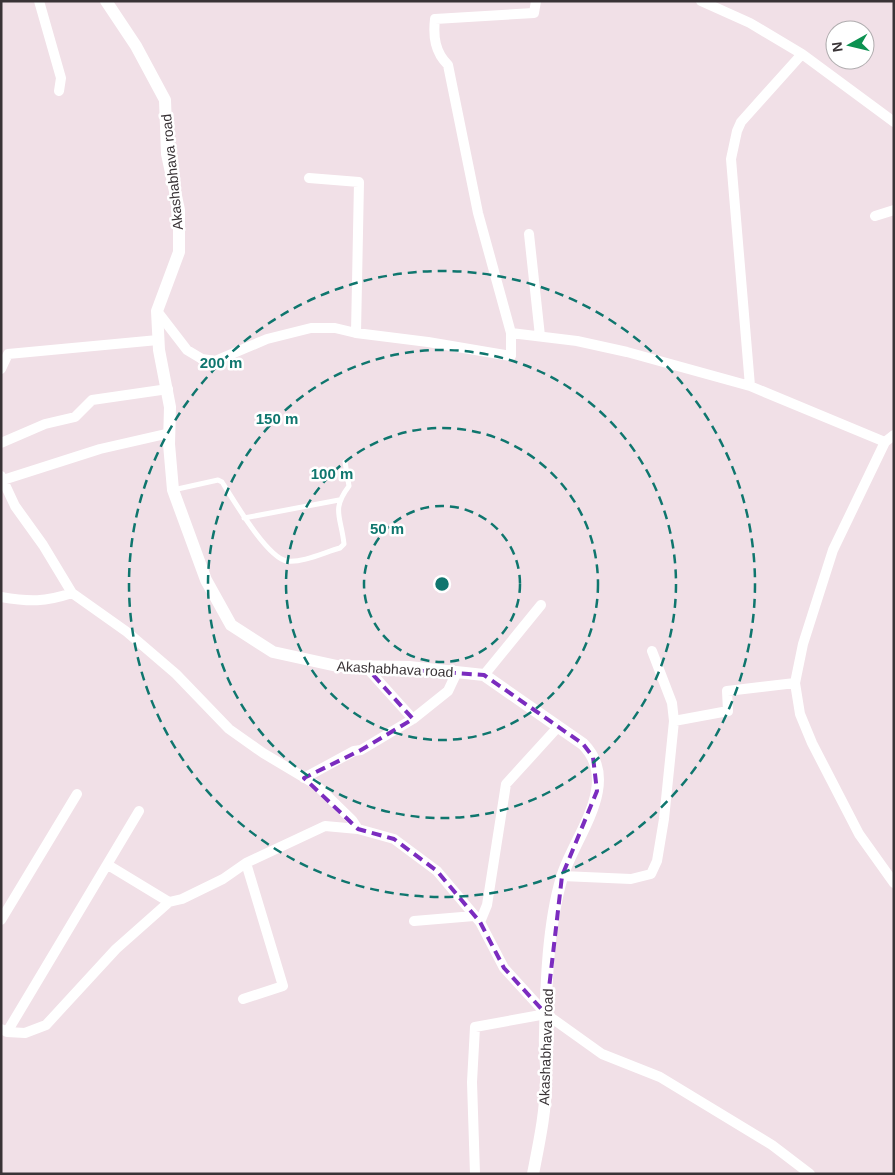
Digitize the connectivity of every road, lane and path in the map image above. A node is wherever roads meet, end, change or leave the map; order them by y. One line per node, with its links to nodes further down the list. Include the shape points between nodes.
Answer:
1 (40, 1): 6 (street, via 61,78)
2 (106, 1): 12 (street, Akashabhava road, via 136,46 165,100 167,154 179,210 179,252)
3 (536, 1): 14 (street, via 534,13 435,19 434,28 438,55 448,64 478,213)
4 (701, 1): 5 (street, via 750,22)
5 (802, 54): 7 (street); 18 (street, via 741,122 731,159)
6 (60, 91)
7 (894, 122)
8 (309, 178): 13 (street, via 359,182)
9 (894, 210): 10 (street)
10 (875, 216)
11 (530, 234): 15 (street)
12 (157, 311): 13 (street, via 187,350 202,359 215,361 267,339 311,328 336,328); 16 (street, Akashabhava road)
13 (356, 333): 14 (street, via 511,356)
14 (511, 333): 15 (street)
15 (540, 336): 18 (street, via 627,352)
16 (158, 340): 17 (street, via 8,354); 19 (street, Akashabhava road)
17 (1, 369)
18 (750, 386): 22 (street)
19 (168, 389): 20 (street, Akashabhava road); 23 (street, via 92,400 75,417 46,424)
20 (170, 433): 25 (street, via 100,449); 26 (street, Akashabhava road)
21 (894, 435): 22 (street)
22 (884, 442): 36 (street, via 833,550 803,644)
23 (1, 443)
24 (345, 462): 27 (lane, via 349,486)
25 (2, 478): 29 (street, via 15,506)
26 (173, 490): 28 (lane, via 218,480); 33 (street, Akashabhava road, via 206,580 231,625 273,652 337,666)
27 (339, 500): 28 (lane); 28 (lane, via 344,544 294,561 278,556)
28 (244, 518)
29 (72, 592): 30 (street, via 51,600); 40 (street, via 127,632 176,674 229,729)
30 (1, 597)
31 (541, 605): 35 (street)
32 (652, 651): 38 (street, via 672,703)
33 (366, 667): 34 (street, Akashabhava road); 37 (street)
34 (457, 672): 35 (street, Akashabhava road); 37 (street, via 448,690)
35 (484, 676): 39 (street, Akashabhava road)
36 (795, 683): 38 (street, via 727,691 728,711); 47 (street, via 800,714 812,743 859,834)
37 (413, 719): 40 (street, via 361,750)
38 (674, 721): 46 (street, via 664,818 657,861 651,874 631,880)
39 (558, 728): 46 (street, Akashabhava road, via 588,749 598,780 595,801); 49 (street, via 506,784 487,905)
40 (304, 778): 43 (street, via 315,784)
41 (77, 794): 50 (street)
42 (138, 811): 45 (street)
43 (358, 829): 44 (street, via 325,826); 49 (street, via 394,839 436,872)
44 (246, 863): 48 (street, via 223,879 182,899); 52 (street, via 283,986)
45 (108, 866): 48 (street); 54 (street)
46 (562, 876): 53 (street, Akashabhava road)
47 (894, 883)
48 (168, 902): 54 (street, via 116,949 46,1026 25,1033)
49 (477, 919): 51 (street); 53 (street, via 504,968)
50 (1, 920)
51 (414, 921)
52 (243, 999)
53 (546, 1014): 55 (street, via 474,1027); 56 (street, Akashabhava road, via 546,1081); 57 (street, via 602,1054 660,1077 772,1145)
54 (4, 1031)
55 (475, 1174)
56 (533, 1174)
57 (810, 1174)

